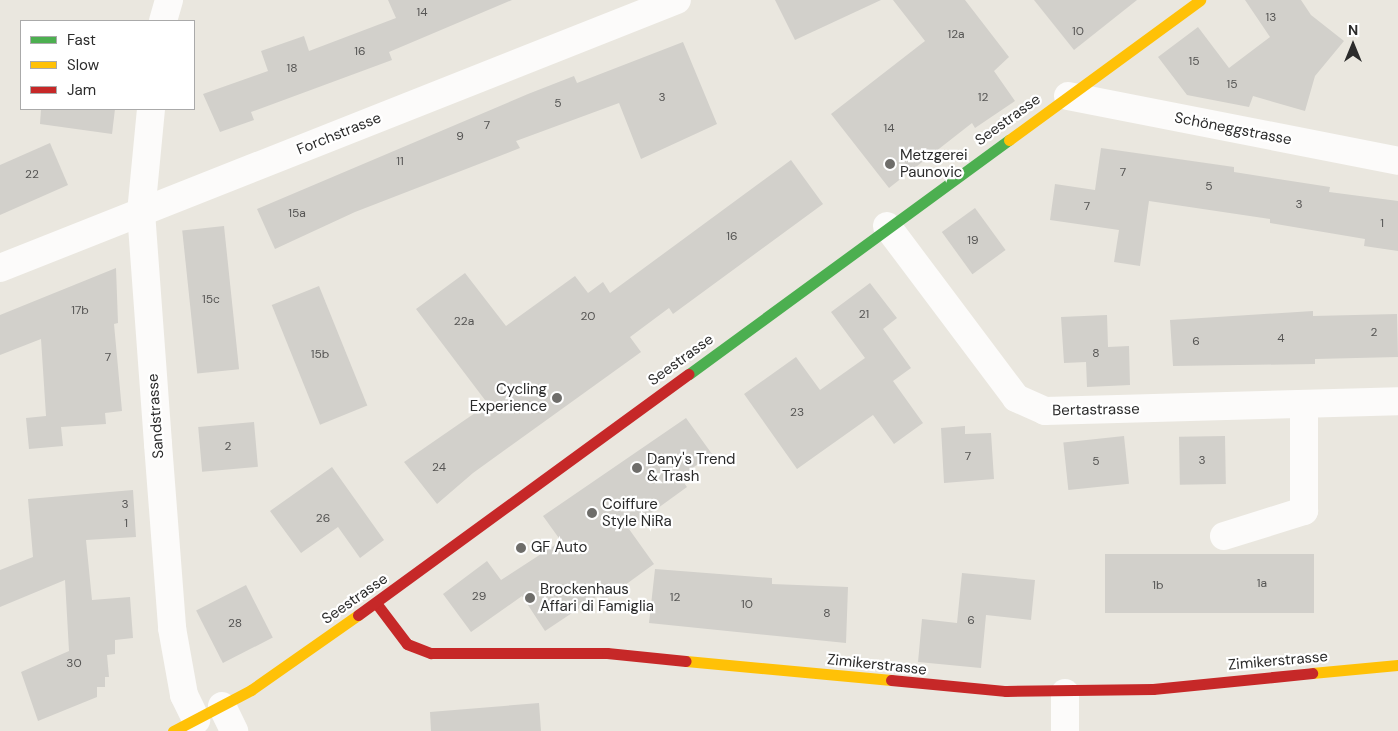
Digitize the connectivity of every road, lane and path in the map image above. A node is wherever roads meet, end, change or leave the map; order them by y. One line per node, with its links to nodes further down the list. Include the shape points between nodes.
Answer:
1 (169, 0): 4 (street)
2 (677, 0): 8 (street, Forchstrasse)
3 (1200, 0): 5 (street, Seestrasse)
4 (163, 20)
5 (1068, 96): 7 (street, Schöneggstrasse); 9 (street, Seestrasse)
6 (151, 110): 8 (street, Sandstrasse)
7 (1398, 161)
8 (141, 212): 10 (street, Forchstrasse); 18 (street, Sandstrasse, via 172,628 184,695)
9 (887, 226): 12 (street, Bertastrasse, via 1016,398 1044,411); 14 (street, Seestrasse)
10 (0, 268)
11 (1398, 401): 12 (street, Bertastrasse)
12 (1304, 404): 13 (street, via 1304,511)
13 (1224, 536)
14 (376, 603): 16 (street, Zimikerstrasse, via 406,644 431,653 607,653 955,688); 17 (street, Seestrasse)
15 (1398, 665): 16 (street, Zimikerstrasse, via 1152,689)
16 (1065, 693): 20 (street)
17 (222, 706): 18 (street, Seestrasse); 19 (street)
18 (184, 726)
19 (234, 731)
20 (1065, 731)

